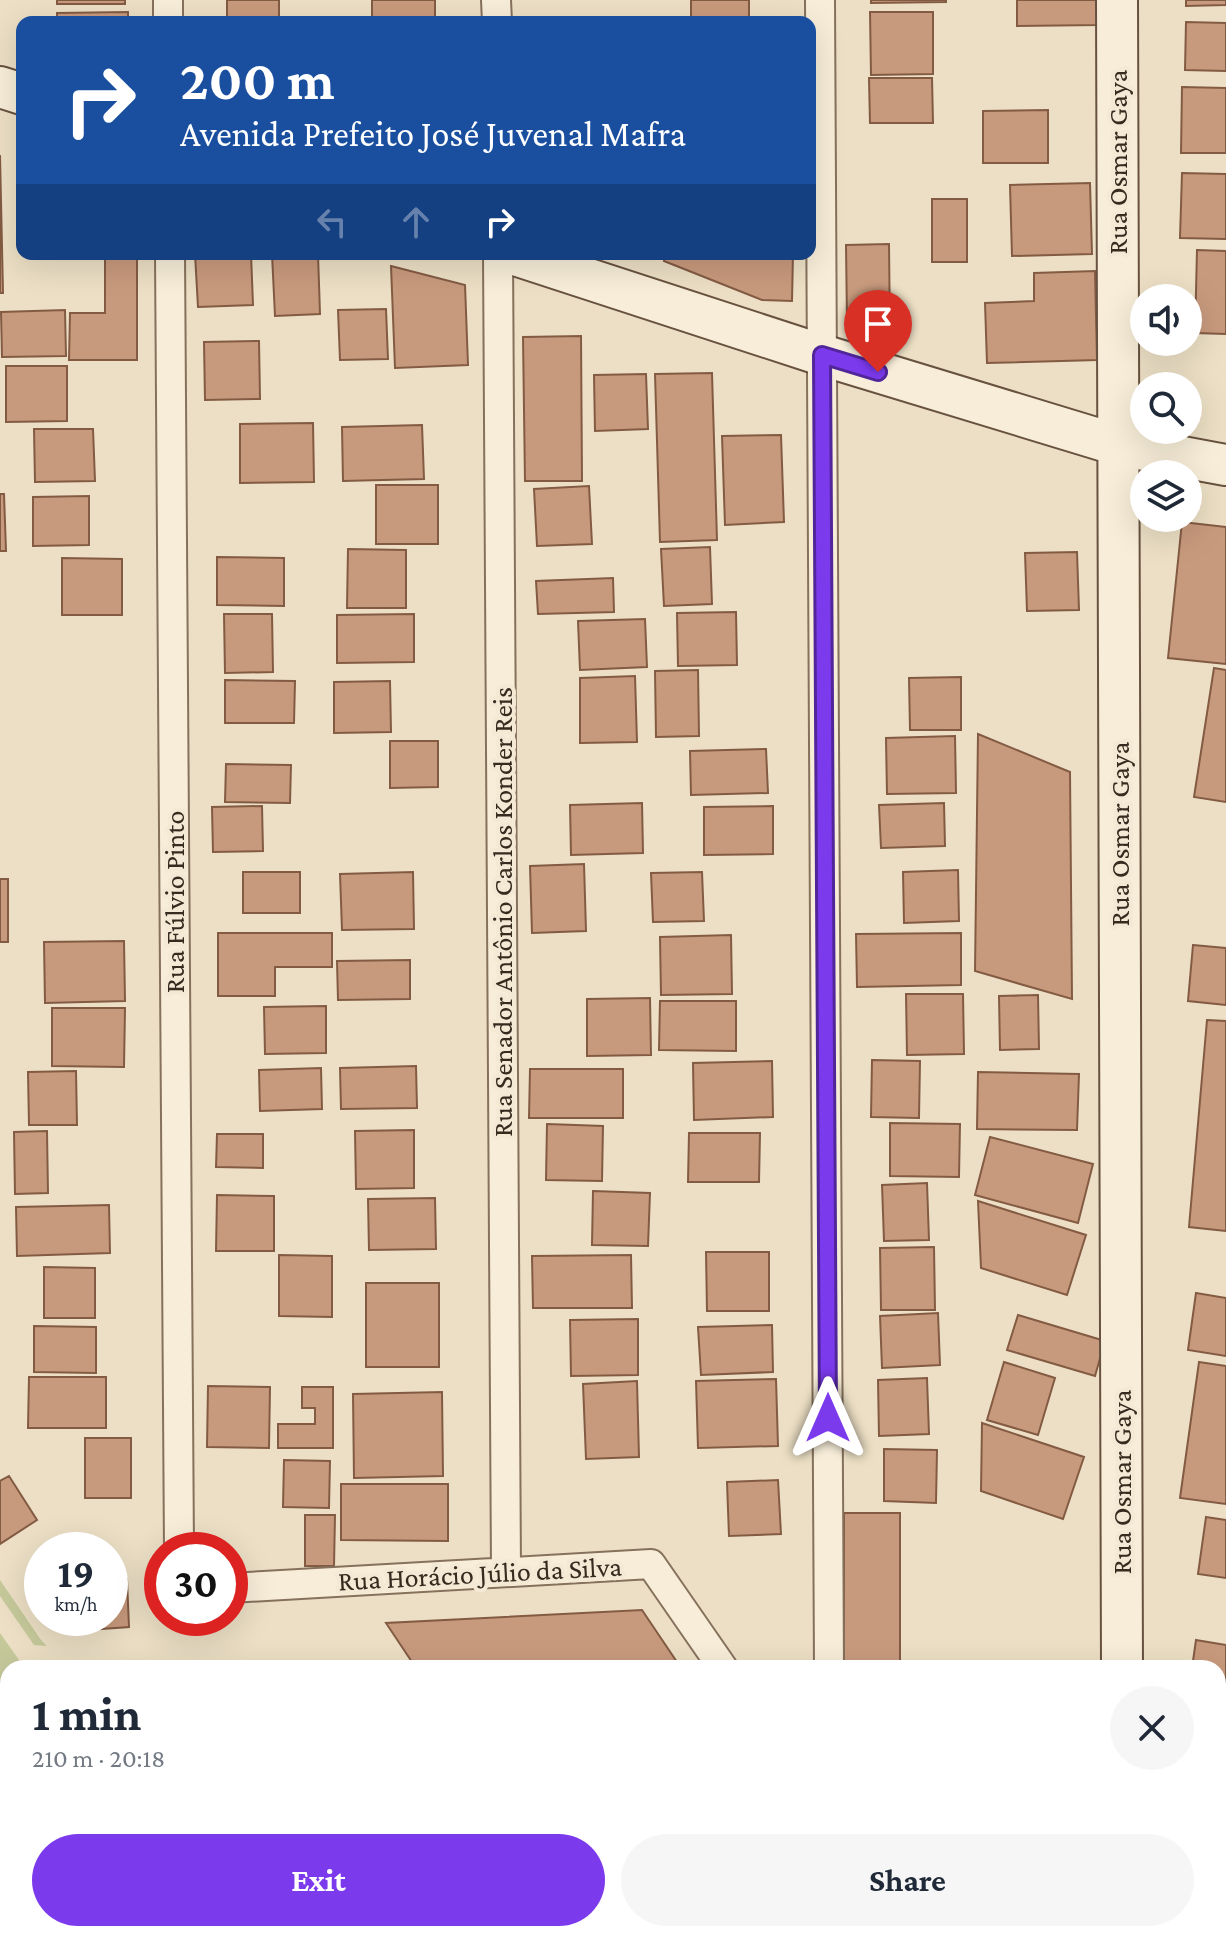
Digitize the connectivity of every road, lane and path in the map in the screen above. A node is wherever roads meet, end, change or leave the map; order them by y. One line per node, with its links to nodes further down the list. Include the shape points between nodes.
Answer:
1 (820, 0): 6 (street)
2 (1117, 0): 7 (main road, Rua Osmar Gaya)
3 (170, 260): 9 (street, Rua Fúlvio Pinto)
4 (498, 260): 10 (street, Rua Senador Antônio Carlos Konder Reis)
5 (530, 260): 6 (main road)
6 (822, 355): 7 (main road); 13 (street)
7 (1118, 445): 8 (main road); 14 (main road, Rua Osmar Gaya)
8 (1226, 465)
9 (179, 1532)
10 (506, 1571): 11 (street, Rua Horácio Júlio da Silva); 12 (street, Rua Horácio Júlio da Silva, via 651,1564)
11 (248, 1587)
12 (717, 1660)
13 (829, 1660)
14 (1122, 1660)

